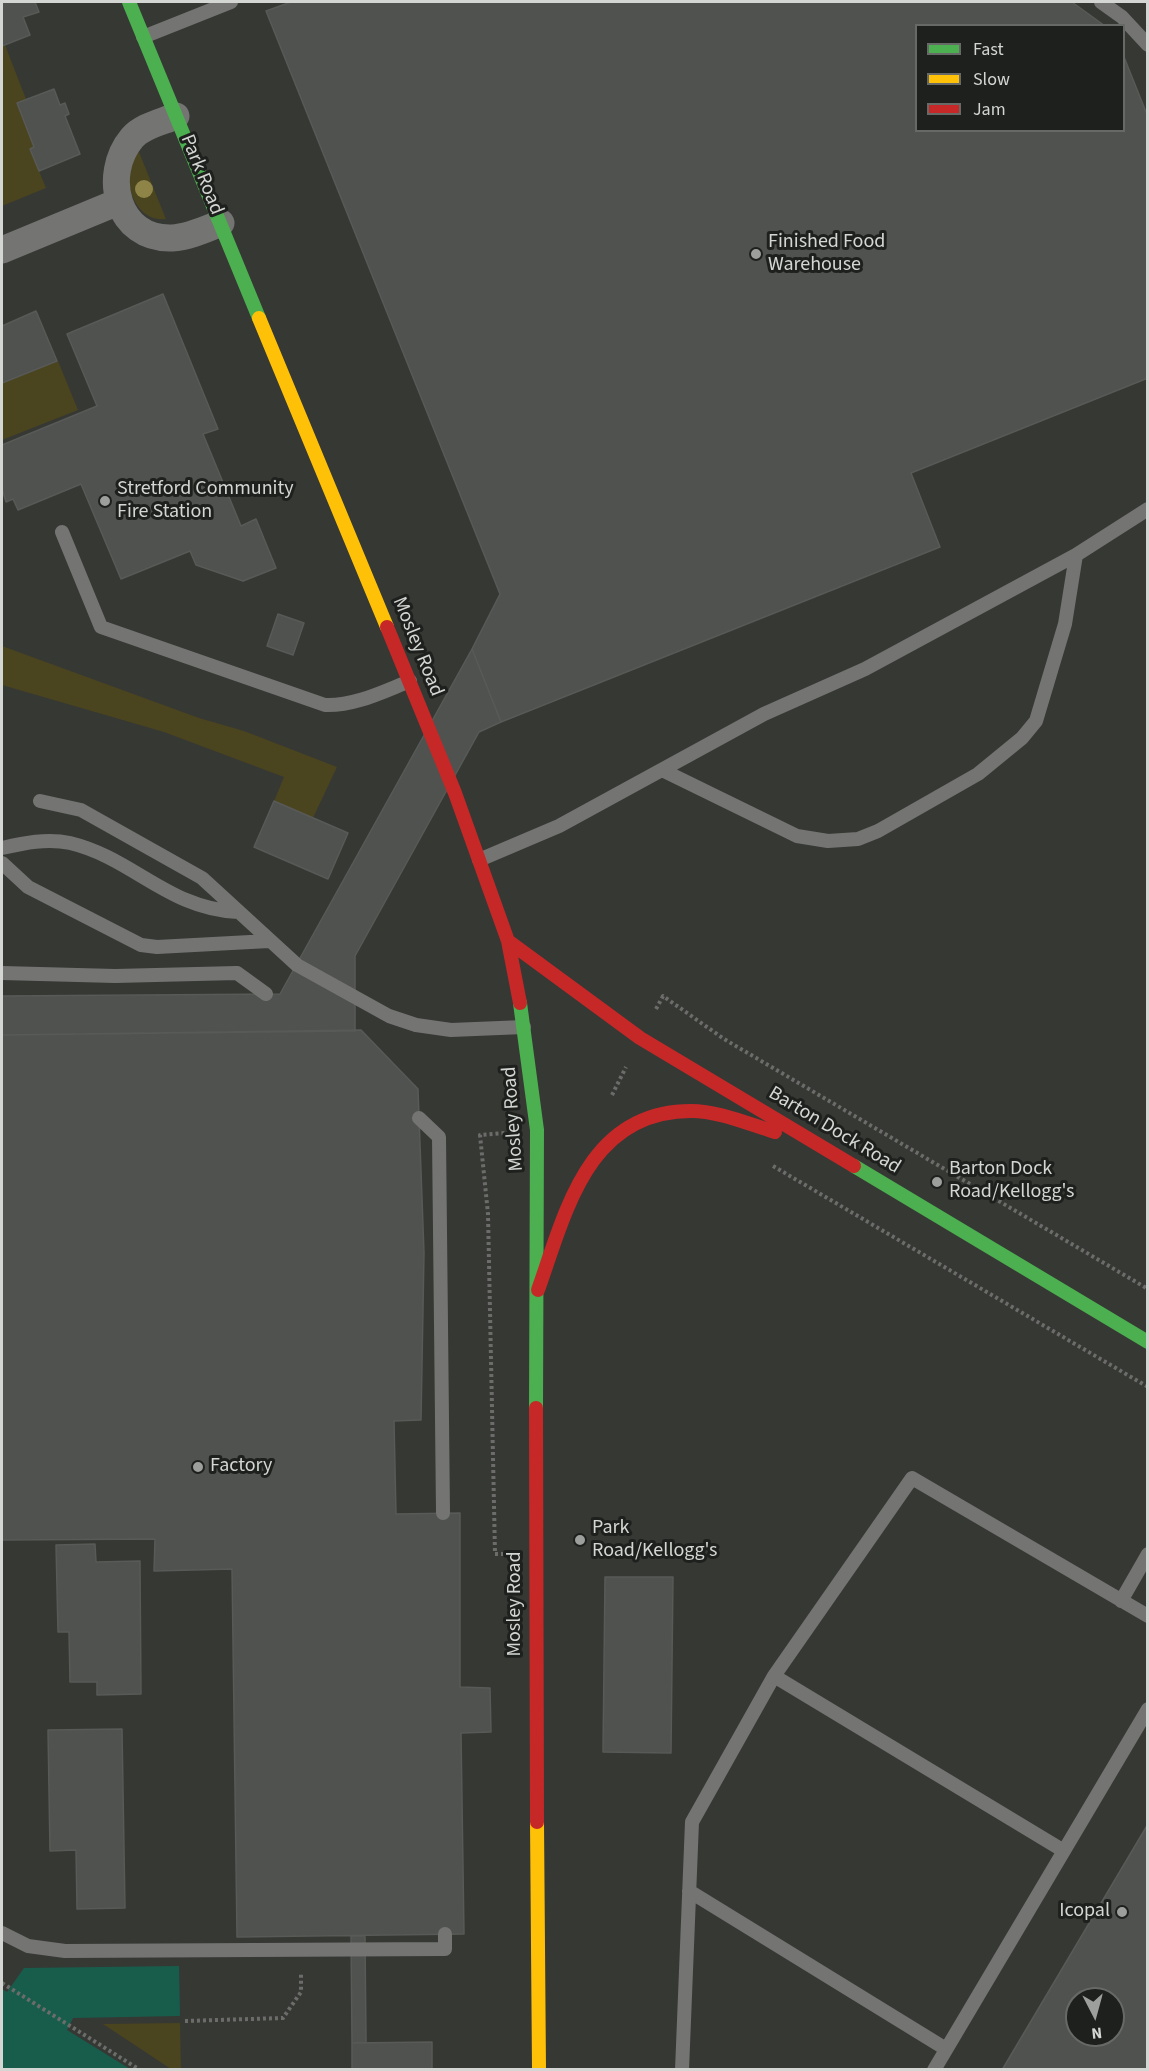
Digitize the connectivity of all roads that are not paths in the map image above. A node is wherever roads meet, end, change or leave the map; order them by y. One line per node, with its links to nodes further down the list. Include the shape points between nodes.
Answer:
1 (129, 2): 4 (main road, Park Road)
2 (231, 2): 4 (lane)
3 (1101, 2): 5 (lane, via 1122,17)
4 (143, 37): 6 (main road, Park Road)
5 (1148, 45)
6 (176, 116): 7 (street, Park Road, via 141,130 122,152 115,186); 8 (main road, Park Road)
7 (118, 202): 8 (street, Park Road, via 126,218 153,235 172,238); 9 (street)
8 (221, 223): 13 (main road, Mosley Road)
9 (2, 250)
10 (1148, 509): 12 (lane)
11 (62, 532): 13 (lane, via 101,627 325,705 340,706)
12 (1076, 555): 14 (lane, via 866,669 764,714); 14 (lane, via 1065,624 1036,721 1023,738 978,774 878,831 858,839 828,841 797,836)
13 (410, 681): 17 (main road, Mosley Road)
14 (662, 770): 17 (lane, via 559,826)
15 (39, 801): 19 (lane, via 73,807 109,824 202,878)
16 (2, 848): 19 (lane, via 40,841 68,842 96,851 189,903)
17 (479, 860): 20 (main road, Mosley Road)
18 (2, 863): 21 (lane, via 28,887 141,945)
19 (238, 912): 21 (lane)
20 (507, 941): 24 (main road, Mosley Road); 26 (main road, Barton Dock Road, via 640,1038)
21 (269, 942): 24 (lane, via 326,983 381,1012 416,1025 451,1030)
22 (2, 973): 23 (lane, via 237,974)
23 (266, 994)
24 (525, 1027): 27 (main road, Mosley Road, via 537,1130)
25 (419, 1118): 29 (lane, via 439,1137)
26 (818, 1144): 27 (main road, via 693,1111 673,1110 640,1119 622,1129 588,1163); 28 (main road, Barton Dock Road)
27 (537, 1293): 40 (main road, Mosley Road)
28 (1148, 1342)
29 (443, 1513)
30 (1148, 1554): 31 (lane)
31 (1121, 1600): 32 (lane); 33 (lane, via 912,1478)
32 (1148, 1616)
33 (774, 1676): 35 (lane); 36 (lane, via 692,1822)
34 (1148, 1709): 35 (lane)
35 (1064, 1851): 39 (lane)
36 (689, 1892): 39 (lane); 41 (lane)
37 (2, 1933): 38 (lane, via 28,1946 65,1951 445,1949)
38 (445, 1934)
39 (946, 2049): 42 (lane)
40 (539, 2070)
41 (682, 2070)
42 (934, 2070)

